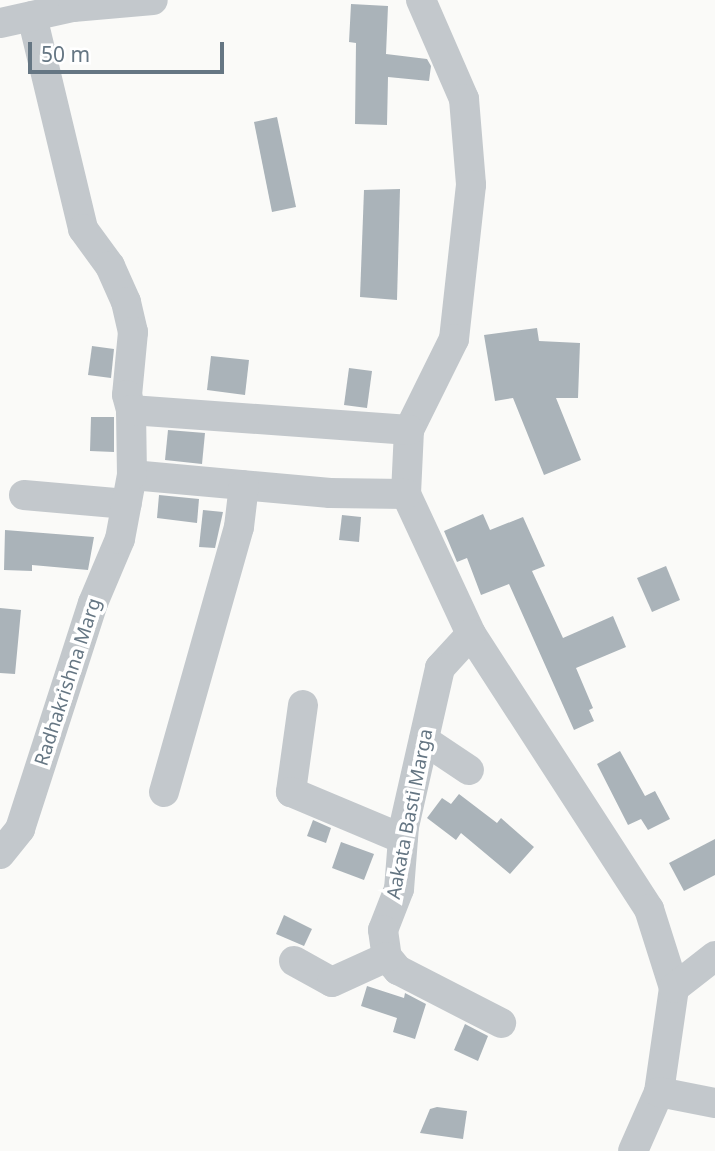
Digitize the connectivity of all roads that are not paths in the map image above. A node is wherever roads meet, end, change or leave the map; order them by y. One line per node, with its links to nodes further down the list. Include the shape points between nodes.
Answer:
1 (153, 0): 3 (street, via 73,7)
2 (421, 0): 6 (street, via 464,99 471,185 454,339)
3 (32, 16): 4 (street); 5 (street, Radhakrishna Marg, via 83,229 110,266 127,302 132,332 127,395)
4 (0, 23)
5 (131, 410): 6 (street); 7 (street, Radhakrishna Marg)
6 (409, 430): 9 (street)
7 (132, 475): 8 (street); 11 (street, Radhakrishna Marg)
8 (244, 485): 9 (street); 16 (street, via 239,527)
9 (406, 494): 12 (street)
10 (24, 495): 11 (street)
11 (127, 504): 18 (street, Radhakrishna Marg, via 120,539 93,603 20,829)
12 (471, 634): 14 (street, Aakata Basti Marga, via 440,668); 22 (street, via 649,909)
13 (303, 705): 17 (street, via 291,792)
14 (424, 740): 15 (street); 17 (street, Aakata Basti Marga)
15 (469, 770)
16 (164, 792)
17 (403, 839): 20 (street, Aakata Basti Marga, via 399,889 383,930)
18 (0, 854)
19 (715, 956): 22 (street)
20 (387, 957): 21 (street, via 332,982); 23 (street, via 398,970)
21 (294, 961)
22 (674, 988): 24 (street)
23 (501, 1023)
24 (659, 1092): 25 (street); 26 (street)
25 (715, 1102)
26 (633, 1151)

